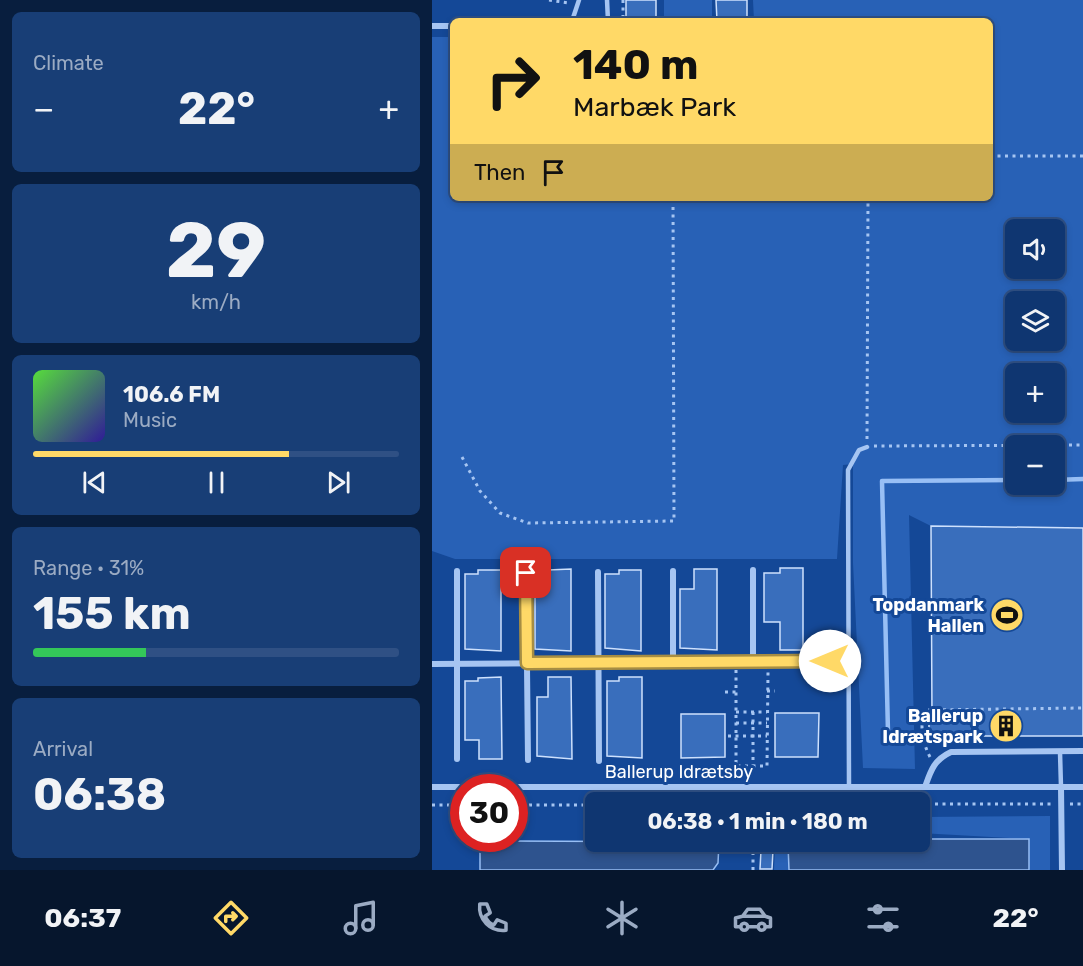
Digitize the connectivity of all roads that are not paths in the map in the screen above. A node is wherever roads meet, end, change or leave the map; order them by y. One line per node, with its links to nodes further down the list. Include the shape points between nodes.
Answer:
1 (607, 0): 4 (lane)
2 (579, 1): 3 (lane)
3 (573, 18)
4 (608, 18)
5 (432, 26): 6 (street)
6 (450, 26)
7 (867, 447): 28 (lane, via 859,450 848,470)
8 (753, 570): 16 (street)
9 (457, 571): 20 (street)
10 (673, 571): 15 (street)
11 (598, 572): 18 (street)
12 (526, 573): 17 (street)
13 (831, 635): 14 (lane)
14 (830, 661): 16 (street)
15 (673, 662): 16 (street); 18 (street)
16 (753, 662)
17 (527, 663): 18 (street); 20 (street); 24 (street)
18 (598, 663): 25 (street)
19 (432, 664): 20 (street)
20 (457, 664): 23 (street)
21 (1083, 751): 22 (street)
22 (1060, 752): 29 (street, via 951,752 938,758); 30 (lane)
23 (457, 759)
24 (528, 760)
25 (599, 761)
26 (432, 787): 27 (street, Ballerup Idrætsby)
27 (753, 787): 28 (street, Ballerup Idrætsby); 32 (lane)
28 (849, 787): 29 (street, Ballerup Idrætsby)
29 (925, 787): 30 (street, Ballerup Idrætsby)
30 (1061, 787): 31 (street, Ballerup Idrætsby); 33 (street)
31 (1083, 787)
32 (753, 792)
33 (1062, 870)

